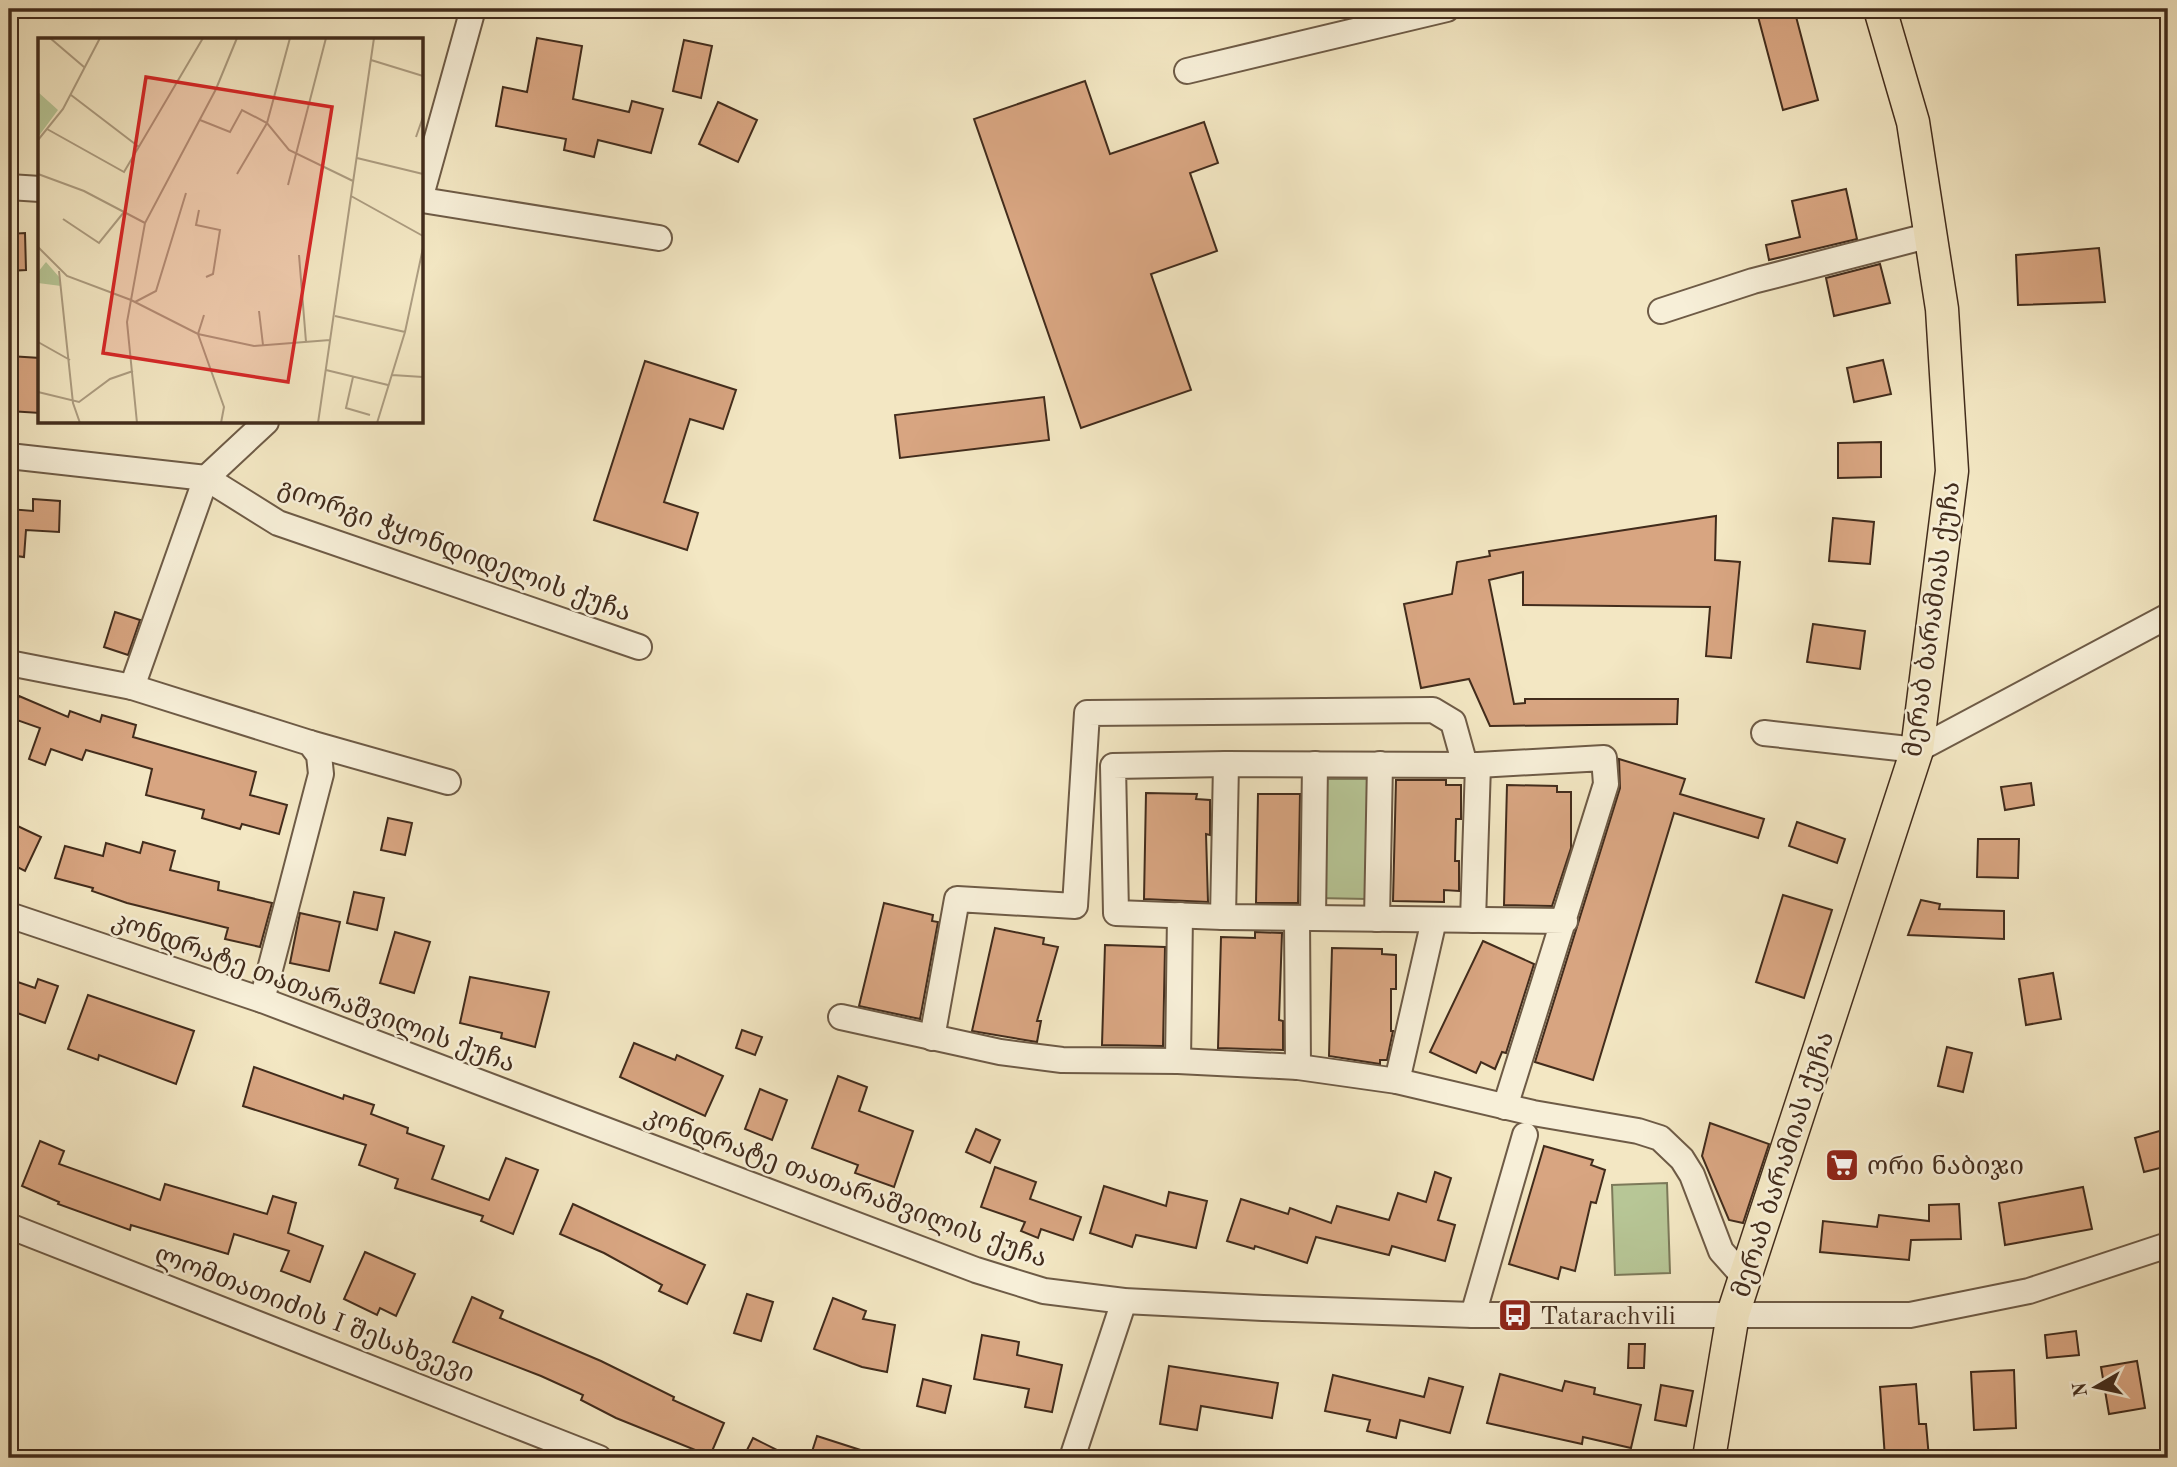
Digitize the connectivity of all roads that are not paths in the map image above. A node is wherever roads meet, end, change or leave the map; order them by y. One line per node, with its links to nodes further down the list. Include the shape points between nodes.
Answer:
1 (473, 9): 5 (street)
2 (1447, 9): 4 (street)
3 (1880, 9): 9 (main road, მერაბ ბარამიას ქუჩა, via 1913,122)
4 (1187, 71)
5 (424, 185)
6 (9, 187): 7 (street)
7 (38, 189)
8 (424, 200): 10 (street)
9 (1931, 235): 11 (street, via 1753,281); 21 (main road, მერაბ ბარამიას ქუჩა, via 1942,309 1952,471)
10 (659, 238)
11 (1661, 311)
12 (264, 424): 14 (street)
13 (9, 456): 14 (street, გიორგი ჭყონდიდელის ქუჩა)
14 (206, 478): 16 (street, გიორგი ჭყონდიდელის ქუჩა, via 278,523); 18 (street)
15 (2168, 616): 21 (street)
16 (639, 647)
17 (9, 663): 18 (street)
18 (132, 687): 20 (street)
19 (1763, 733): 21 (street)
20 (310, 743): 26 (street); 35 (street, via 319,755 321,774)
21 (1917, 750): 45 (main road, მერაბ ბარამიას ქუჩა)
22 (1226, 764): 23 (street); 28 (street, via 1113,766 1115,913); 29 (street)
23 (1315, 764): 24 (street); 30 (street)
24 (1380, 764): 25 (street); 31 (street)
25 (1471, 765): 33 (street); 34 (street, via 1604,758 1606,784); 37 (street, via 1453,722 1433,710 1087,713 1075,906 957,899)
26 (448, 782)
27 (9, 915): 35 (street, კონდრატე თათარაშვილის ქუჩა)
28 (1180, 915): 29 (street); 38 (street)
29 (1223, 916): 30 (street)
30 (1305, 918): 31 (street); 39 (street)
31 (1377, 919): 32 (street)
32 (1434, 920): 33 (street); 40 (street)
33 (1474, 920): 34 (street)
34 (1564, 921): 41 (street)
35 (262, 1000): 46 (street, კონდრატე თათარაშვილის ქუჩა, via 976,1270 1044,1291)
36 (841, 1017): 37 (street)
37 (932, 1038): 38 (street, via 1062,1060)
38 (1178, 1060): 39 (street)
39 (1298, 1067): 40 (street)
40 (1397, 1081): 41 (street)
41 (1505, 1107): 45 (street, via 1660,1138 1687,1167 1721,1251)
42 (1525, 1135): 48 (street)
43 (9, 1226): 49 (street, ლომთათიძის I შესახვევი)
44 (2168, 1245): 47 (street, კონდრატე თათარაშვილის ქუჩა, via 2029,1291 1910,1315)
45 (1745, 1278): 47 (main road, მერაბ ბარამიას ქუჩა)
46 (1124, 1301): 48 (street, კონდრატე თათარაშვილის ქუჩა); 51 (street)
47 (1738, 1314): 48 (street, კონდრატე თათარაშვილის ქუჩა); 52 (main road, მერაბ ბარამიას ქუჩა)
48 (1473, 1315)
49 (545, 1448): 50 (street, ლომთათიძის I შესახვევი)
50 (599, 1458)
51 (1072, 1458)
52 (1709, 1458)

